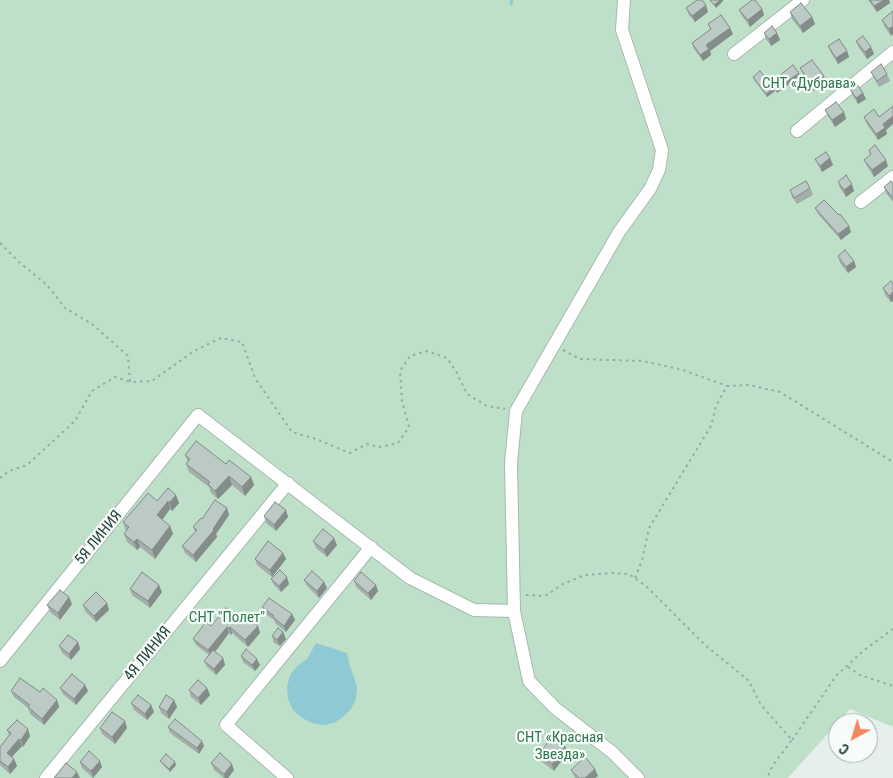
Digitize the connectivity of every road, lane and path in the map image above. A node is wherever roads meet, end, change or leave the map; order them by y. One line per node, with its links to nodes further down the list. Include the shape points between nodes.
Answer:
1 (624, 0): 9 (street, via 622,30 662,150 659,170 650,189 619,232)
2 (803, 0): 4 (street)
3 (893, 52): 5 (street)
4 (734, 54)
5 (797, 131)
6 (893, 177): 7 (street)
7 (861, 202)
8 (0, 243): 10 (path, via 47,285 65,308 92,324 128,356)
9 (555, 346): 11 (path, via 580,359 643,361 683,370); 12 (street)
10 (130, 382): 12 (path, via 152,381 194,351 221,338 242,342 255,378 292,432 350,453 367,444 380,447 398,442 409,427 402,401 400,371 410,356 427,351 447,358 467,394 487,406); 14 (path, via 115,377 92,391 75,421 27,465)
11 (727, 386): 13 (path, via 749,385 780,392); 17 (path, via 716,406 711,426 649,528)
12 (516, 412): 18 (street, via 511,464)
13 (893, 462)
14 (0, 478)
15 (288, 483): 16 (street); 21 (street, 5Я ЛИНИЯ, via 198,415); 25 (street, 4Я ЛИНИЯ)
16 (371, 547): 19 (street, via 410,578 474,610); 26 (street, via 226,725)
17 (636, 578): 18 (path, via 629,574 584,575 545,596); 24 (path, via 705,645 750,681 761,705)
18 (514, 592): 19 (street)
19 (514, 611): 27 (street, via 529,681 555,708 612,752)
20 (893, 629): 22 (path)
21 (0, 661)
22 (847, 666): 23 (path, via 860,675); 24 (path, via 836,676)
23 (893, 686)
24 (792, 740): 28 (path)
25 (46, 778)
26 (287, 778)
27 (638, 778)
28 (766, 778)

